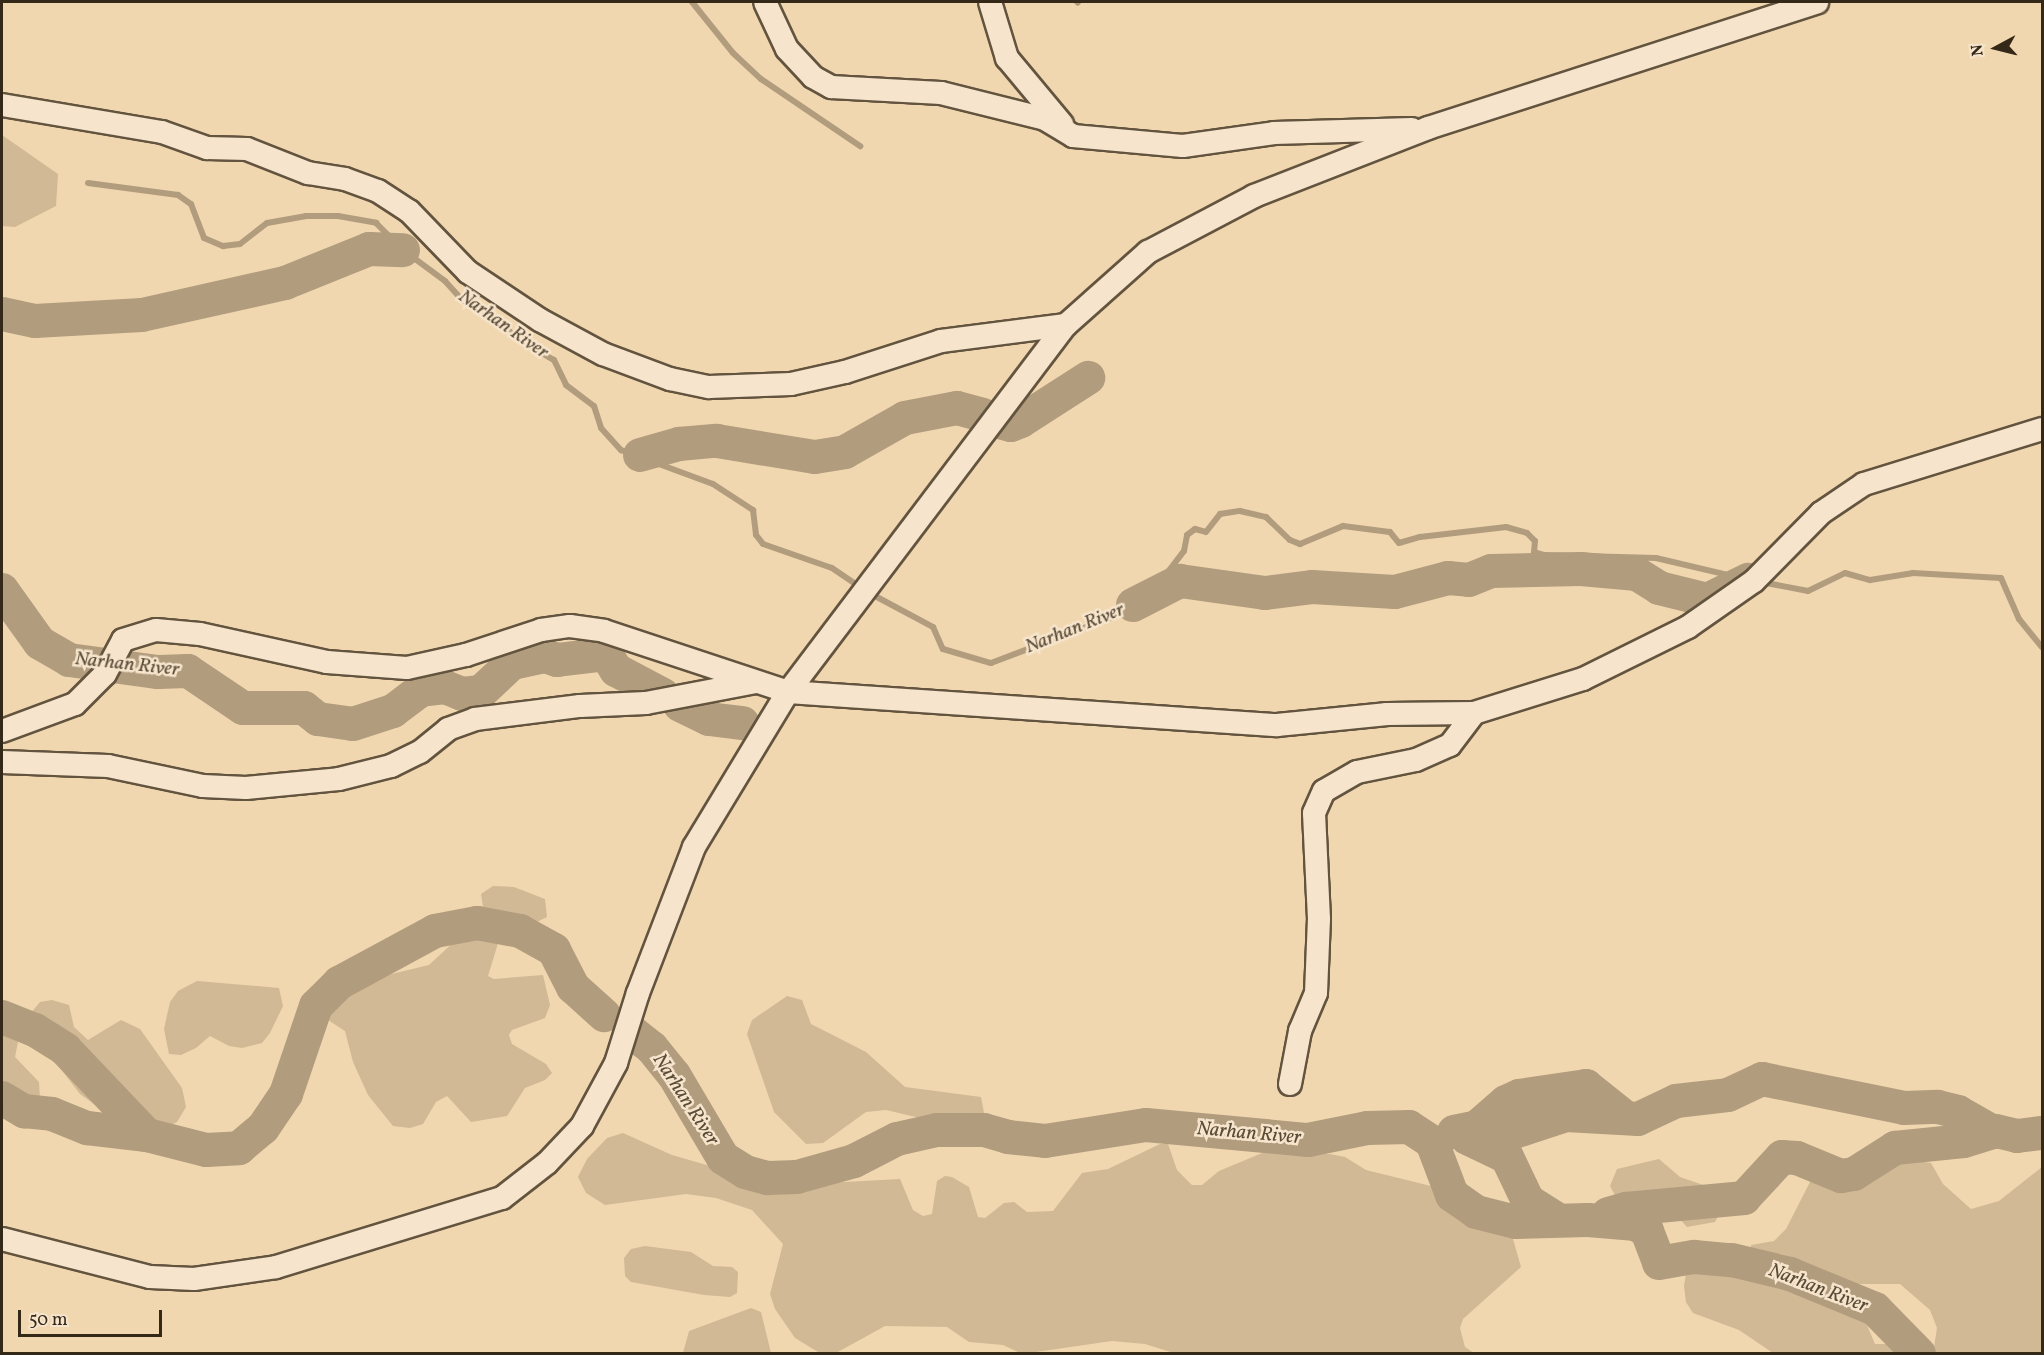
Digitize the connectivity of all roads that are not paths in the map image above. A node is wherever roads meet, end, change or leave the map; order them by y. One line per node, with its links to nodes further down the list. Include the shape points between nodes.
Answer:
1 (765, 2): 6 (street, via 787,49 813,77 831,87 941,93 1045,119)
2 (990, 2): 6 (street, via 1007,58)
3 (1817, 2): 5 (street)
4 (2, 105): 7 (street, via 162,132 207,148 247,149 308,173 345,179 378,191 409,211 468,272 540,320 603,354 670,379 709,387 791,384 845,372 941,341)
5 (1428, 128): 6 (street, via 1274,133 1183,146); 7 (street, via 1254,196 1148,252)
6 (1073, 136)
7 (1066, 325): 10 (street)
8 (2043, 429): 11 (street, via 1864,484 1821,513 1754,581 1688,627 1583,679)
9 (758, 682): 10 (street); 12 (street, via 604,631 570,626 541,630 466,655 407,668 327,662 200,634 156,630 123,640 105,674 75,704); 13 (street, via 646,703 580,706 475,720 448,729 420,752 391,766 339,779 246,788 203,786 108,766)
10 (788, 692): 11 (street, via 1277,725 1387,714); 15 (street, via 694,847 638,993 616,1063 582,1126 547,1163 502,1198 276,1267 194,1279 150,1277)
11 (1474, 713): 14 (street, via 1450,745 1416,760 1357,772 1324,791 1314,813 1319,919 1316,993 1300,1031)
12 (2, 731)
13 (2, 762)
14 (1290, 1084)
15 (2, 1239)

